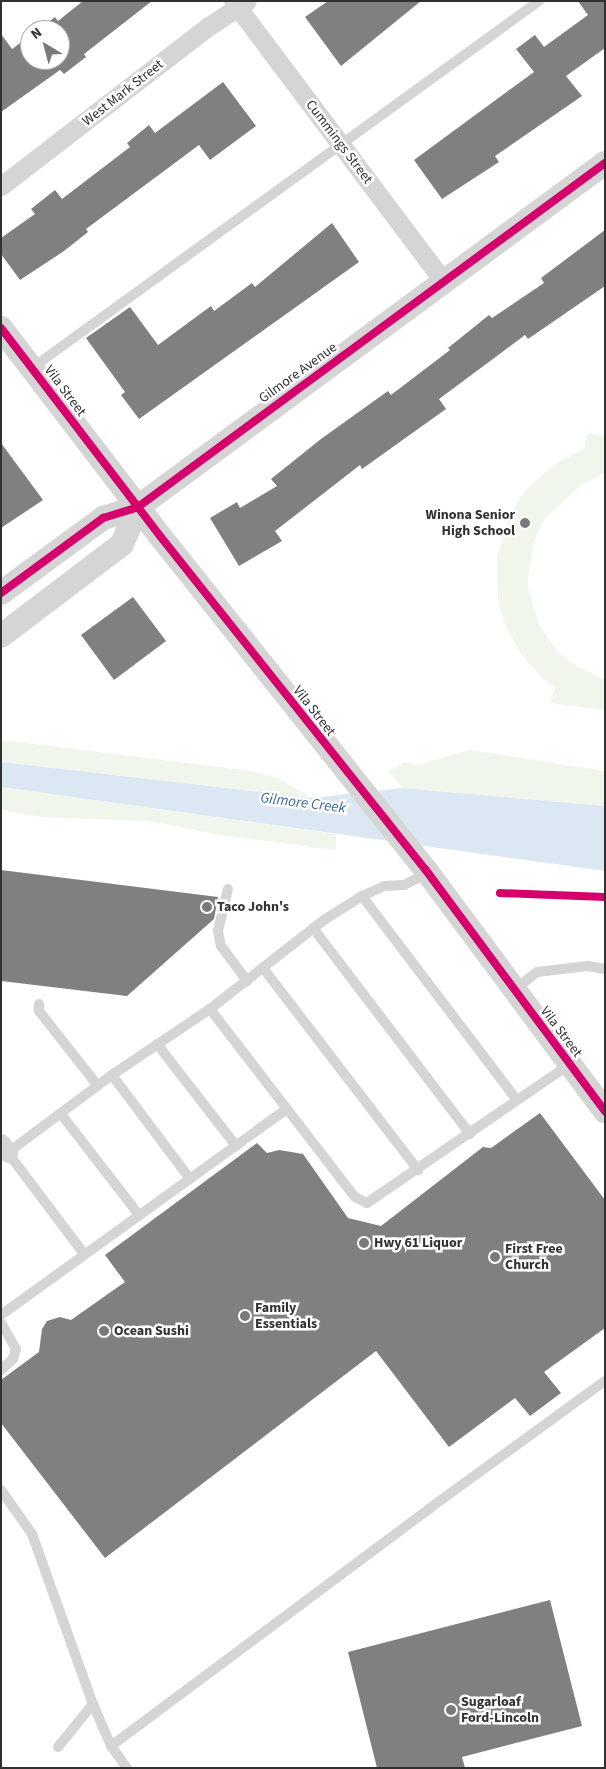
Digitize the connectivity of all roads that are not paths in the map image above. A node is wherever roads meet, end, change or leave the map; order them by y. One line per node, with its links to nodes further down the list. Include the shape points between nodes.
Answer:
1 (539, 1): 3 (lane)
2 (239, 3): 3 (street, Cummings Street); 5 (street, West Mark Street)
3 (341, 145): 6 (street, Cummings Street); 8 (lane)
4 (605, 163): 6 (street, Gilmore Avenue)
5 (1, 186)
6 (444, 282): 9 (street, Gilmore Avenue)
7 (1, 328): 8 (street, Vila Street)
8 (32, 368): 9 (street, Vila Street)
9 (138, 507): 10 (street, Gilmore Avenue, via 103,518); 11 (street, via 122,544); 12 (street, Vila Street)
10 (1, 593)
11 (1, 636)
12 (427, 871): 14 (lane, via 404,885 384,886); 19 (street, Vila Street)
13 (228, 889): 18 (lane, via 218,931 221,946)
14 (362, 896): 15 (lane); 26 (lane)
15 (313, 928): 16 (lane); 30 (lane)
16 (263, 968): 18 (lane); 33 (lane)
17 (605, 969): 19 (lane, via 588,966 537,972)
18 (247, 981): 21 (lane)
19 (514, 990): 23 (street, Vila Street)
20 (39, 1004): 25 (lane, via 39,1012)
21 (210, 1009): 22 (lane); 27 (lane)
22 (157, 1044): 24 (lane); 31 (lane)
23 (570, 1064): 26 (lane); 28 (street, Vila Street)
24 (112, 1075): 25 (lane); 34 (lane)
25 (98, 1086): 29 (lane)
26 (518, 1100): 30 (lane)
27 (287, 1109): 31 (lane); 33 (lane, via 361,1202 374,1200)
28 (605, 1111)
29 (61, 1114): 32 (lane); 35 (lane)
30 (470, 1134): 33 (lane)
31 (236, 1146): 34 (lane)
32 (4, 1151): 36 (lane)
33 (418, 1170)
34 (190, 1179): 35 (lane)
35 (139, 1215): 36 (lane)
36 (84, 1254): 37 (lane)
37 (1, 1315)
38 (1, 1322): 39 (lane, via 16,1349 13,1359)
39 (1, 1370)
40 (605, 1381): 43 (lane, via 437,1502)
41 (1, 1490): 42 (lane, via 32,1534)
42 (93, 1704): 43 (lane); 44 (lane)
43 (111, 1746): 45 (lane)
44 (58, 1747)
45 (127, 1768)

